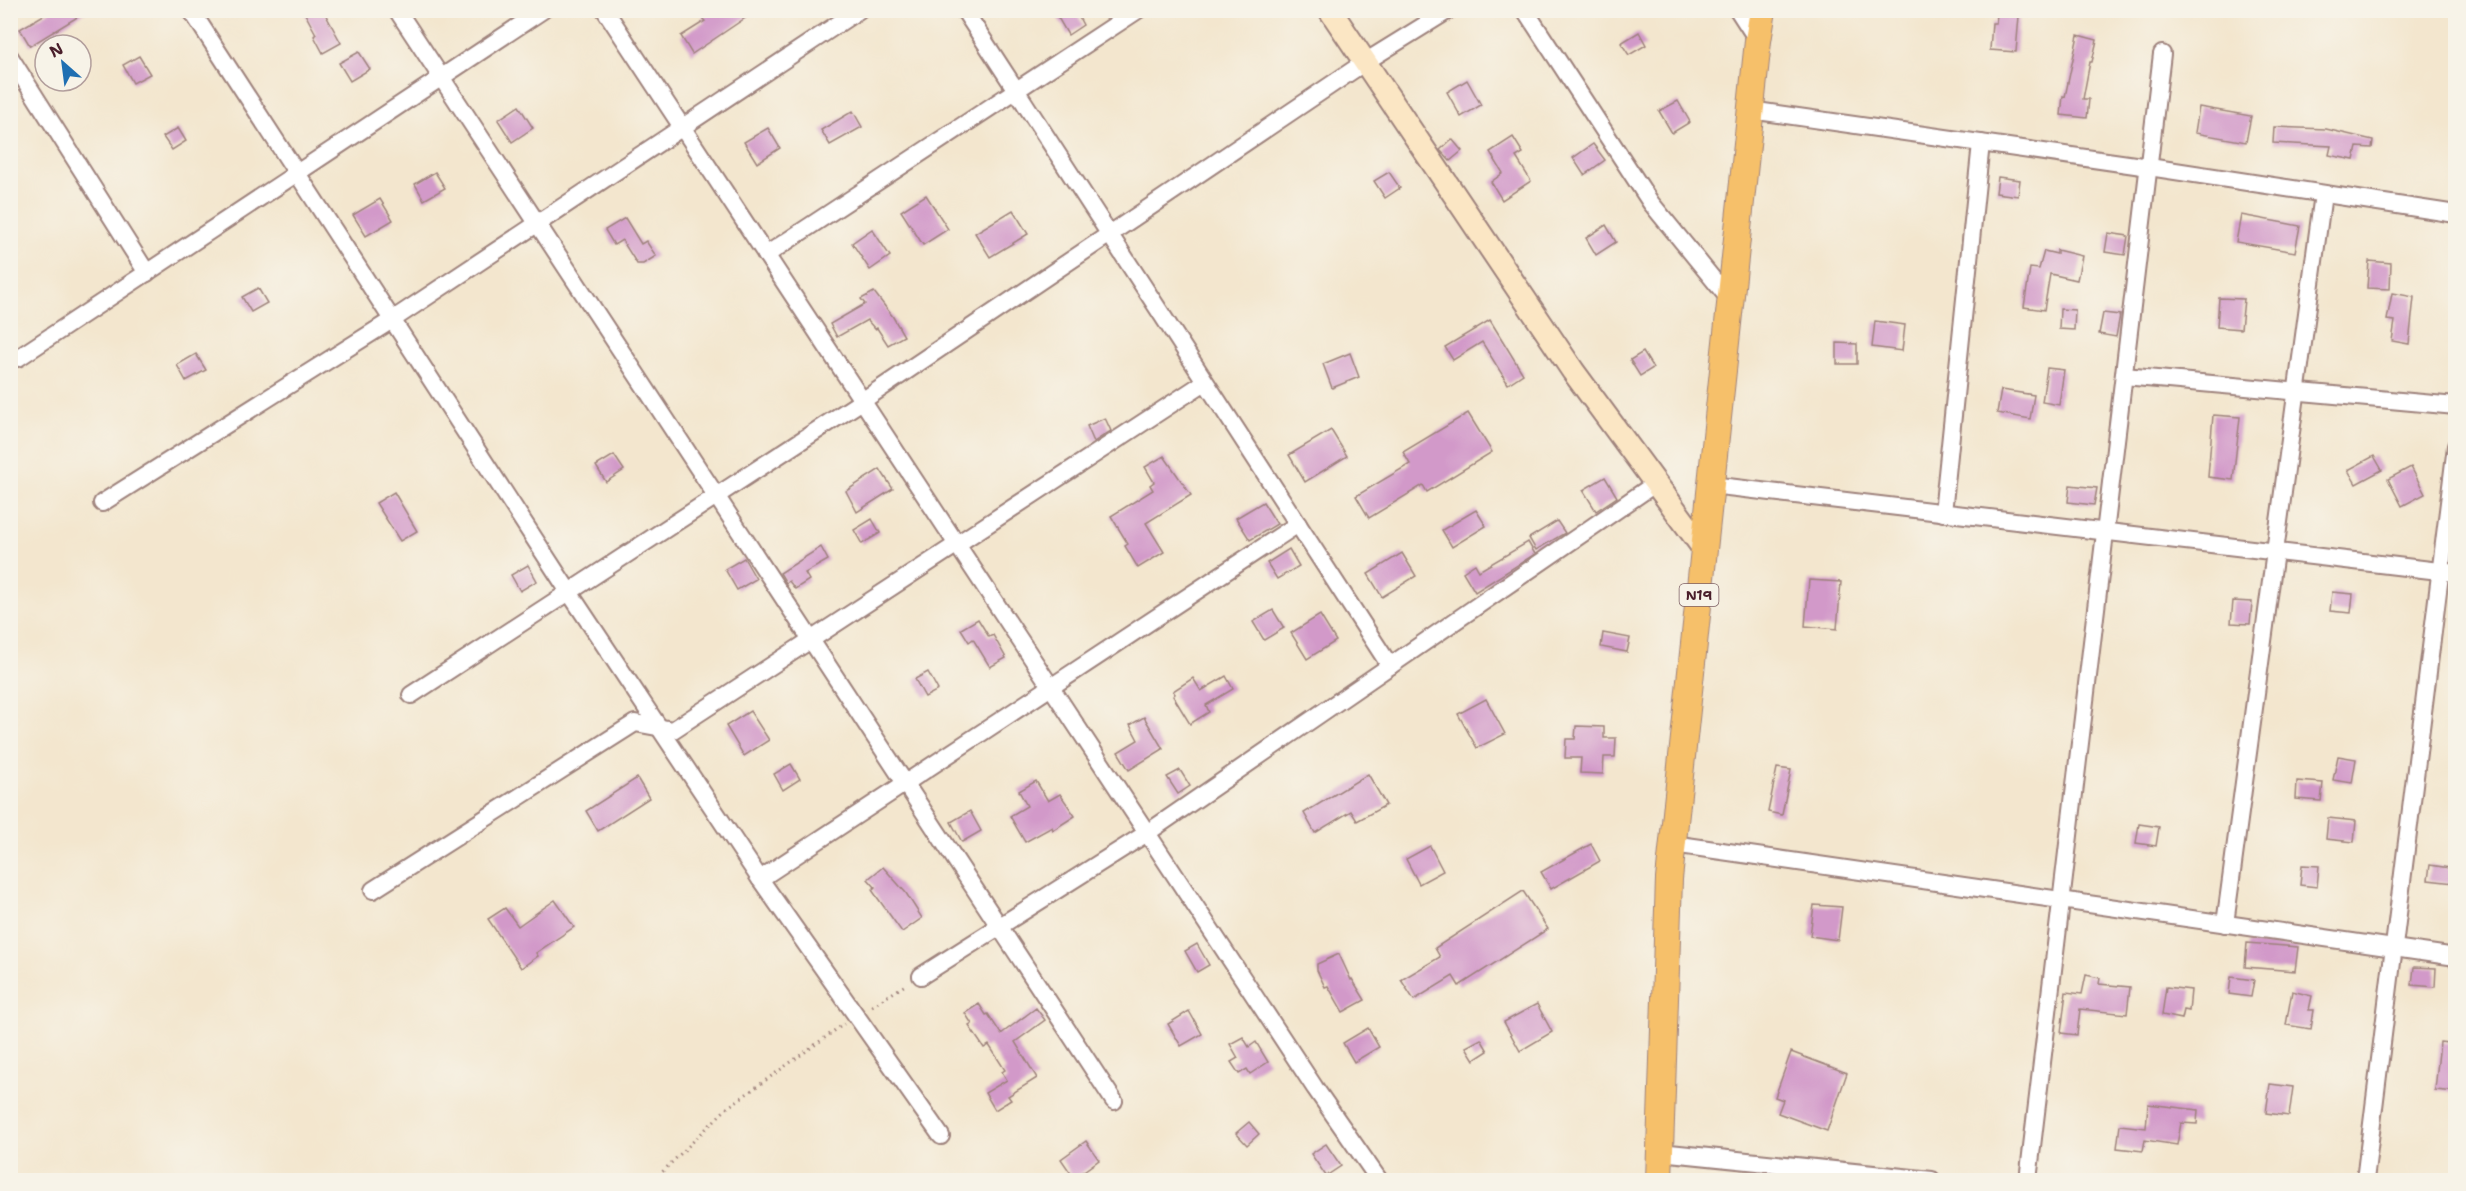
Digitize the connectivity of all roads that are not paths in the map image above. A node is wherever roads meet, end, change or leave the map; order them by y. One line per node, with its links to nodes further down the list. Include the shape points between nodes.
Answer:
1 (191, 10): 23 (street)
2 (397, 10): 17 (street)
3 (543, 10): 17 (street)
4 (605, 10): 20 (street)
5 (859, 10): 20 (street)
6 (964, 10): 18 (street)
7 (1138, 10): 18 (street)
8 (1330, 10): 16 (street)
9 (1449, 10): 16 (street)
10 (1525, 10): 30 (street, via 1651,203)
11 (1738, 10): 13 (street)
12 (1763, 10): 13 (main road, N19)
13 (1758, 41): 19 (main road, N19)
14 (2162, 54): 22 (street)
15 (10, 57): 29 (street)
16 (1365, 62): 27 (street); 39 (street, via 1573,371)
17 (441, 78): 23 (street); 26 (street)
18 (1016, 91): 27 (street); 28 (street)
19 (1750, 110): 21 (street); 30 (main road, N19)
20 (682, 127): 26 (street); 28 (street)
21 (1980, 143): 22 (street); 43 (street)
22 (2149, 167): 24 (street); 33 (street)
23 (297, 173): 29 (street); 31 (street)
24 (2323, 194): 25 (street); 35 (street)
25 (2456, 214)
26 (537, 224): 31 (street); 41 (street)
27 (1109, 234): 34 (street); 36 (street)
28 (766, 255): 36 (street)
29 (147, 273): 32 (street)
30 (1730, 300): 40 (main road, N19)
31 (392, 320): 42 (street); 50 (street)
32 (18, 358)
33 (2124, 376): 35 (street); 45 (street)
34 (1205, 382): 44 (street); 46 (street)
35 (2296, 391): 37 (street); 48 (street)
36 (862, 401): 41 (street); 46 (street)
37 (2456, 406)
38 (2456, 446): 49 (street)
39 (1656, 483): 47 (street); 52 (street)
40 (1711, 485): 43 (street); 47 (main road, N19)
41 (716, 496): 50 (street); 51 (street)
42 (102, 503)
43 (1943, 513): 45 (street)
44 (1298, 524): 52 (street); 53 (street)
45 (2105, 532): 48 (street); 61 (street)
46 (957, 544): 51 (street); 53 (street)
47 (1704, 549): 58 (main road, N19)
48 (2275, 552): 49 (street); 62 (street)
49 (2448, 572): 64 (street)
50 (569, 592): 54 (street); 55 (street)
51 (811, 640): 55 (street, via 673,730); 56 (street)
52 (1390, 666): 57 (street)
53 (1051, 687): 56 (street); 57 (street)
54 (411, 695)
55 (659, 727): 59 (street); 60 (street, via 635,723)
56 (905, 783): 59 (street); 63 (street)
57 (1147, 833): 63 (street); 70 (street)
58 (1673, 844): 61 (street); 69 (main road, N19)
59 (760, 879): 68 (street)
60 (373, 890)
61 (2061, 901): 62 (street); 73 (street)
62 (2225, 924): 64 (street)
63 (999, 926): 66 (street); 67 (street)
64 (2393, 949): 65 (street); 74 (street)
65 (2456, 957)
66 (921, 976)
67 (1114, 1101)
68 (941, 1136)
69 (1660, 1152): 71 (main road, N19); 72 (street)
70 (1379, 1180)
71 (1659, 1180)
72 (1932, 1180)
73 (2028, 1180)
74 (2366, 1180)

